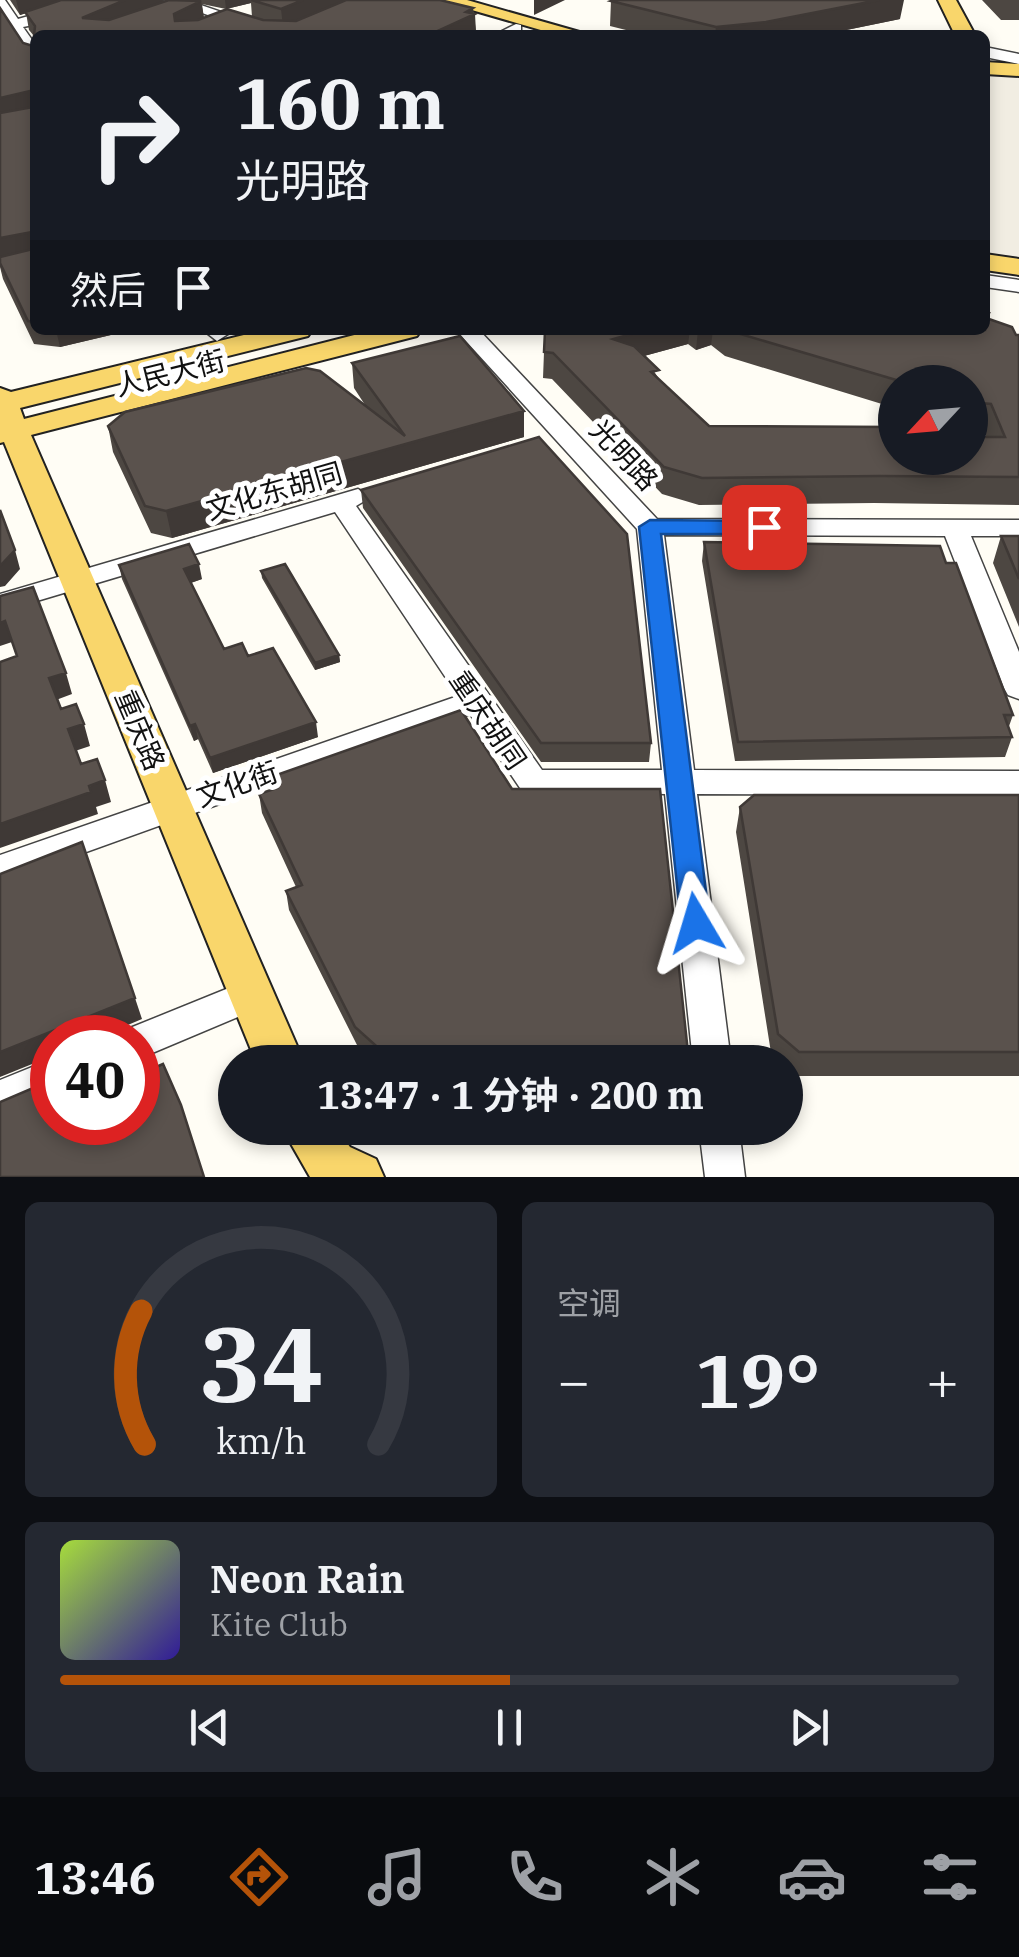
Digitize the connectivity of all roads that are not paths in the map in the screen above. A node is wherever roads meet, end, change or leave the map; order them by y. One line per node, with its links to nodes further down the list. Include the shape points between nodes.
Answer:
1 (99, 0): 10 (street)
2 (446, 0): 16 (main road)
3 (929, 0): 17 (main road)
4 (948, 0): 18 (main road)
5 (0, 4): 10 (street)
6 (425, 4): 15 (main road)
7 (173, 5): 9 (street)
8 (258, 6): 9 (street)
9 (228, 19): 12 (street); 13 (street)
10 (14, 24): 19 (street)
11 (302, 28): 14 (street)
12 (200, 30)
13 (266, 30)
14 (297, 30)
15 (503, 30)
16 (561, 30)
17 (944, 30)
18 (963, 30)
19 (29, 52)
20 (990, 58): 21 (main road)
21 (1017, 66): 22 (main road)
22 (990, 68)
23 (990, 264): 24 (main road)
24 (1018, 272): 25 (street)
25 (990, 280)
26 (211, 335): 31 (main road)
27 (280, 335): 31 (main road, 人民大街)
28 (319, 335): 31 (main road, 人民大街)
29 (383, 335): 31 (main road)
30 (471, 335): 32 (street, 光明路)
31 (3, 411): 39 (main road, 重庆路)
32 (566, 436): 33 (street); 36 (street, 光明路)
33 (528, 447)
34 (379, 491): 35 (street, 文化东胡同)
35 (342, 502): 39 (street, 文化东胡同); 42 (street, 重庆胡同)
36 (650, 527): 37 (street, 光明路); 43 (street)
37 (954, 528): 38 (street, 光明路); 41 (street)
38 (1019, 528)
39 (77, 580): 40 (street, 文化东胡同); 45 (main road, 重庆路)
40 (0, 603)
41 (1019, 688)
42 (475, 701): 43 (street, 重庆胡同, via 533,782); 45 (street, 文化街)
43 (680, 783): 44 (street, 重庆胡同); 50 (street)
44 (1019, 783)
45 (172, 807): 46 (street, 文化街); 47 (main road, 重庆路)
46 (0, 869)
47 (251, 995): 48 (street); 49 (main road, 重庆路)
48 (160, 1033)
49 (273, 1045)
50 (710, 1045)
51 (30, 1086): 52 (street)
52 (0, 1099)
53 (318, 1145): 55 (main road, via 332,1165)
54 (722, 1145): 56 (street)
55 (358, 1177)
56 (725, 1177)

